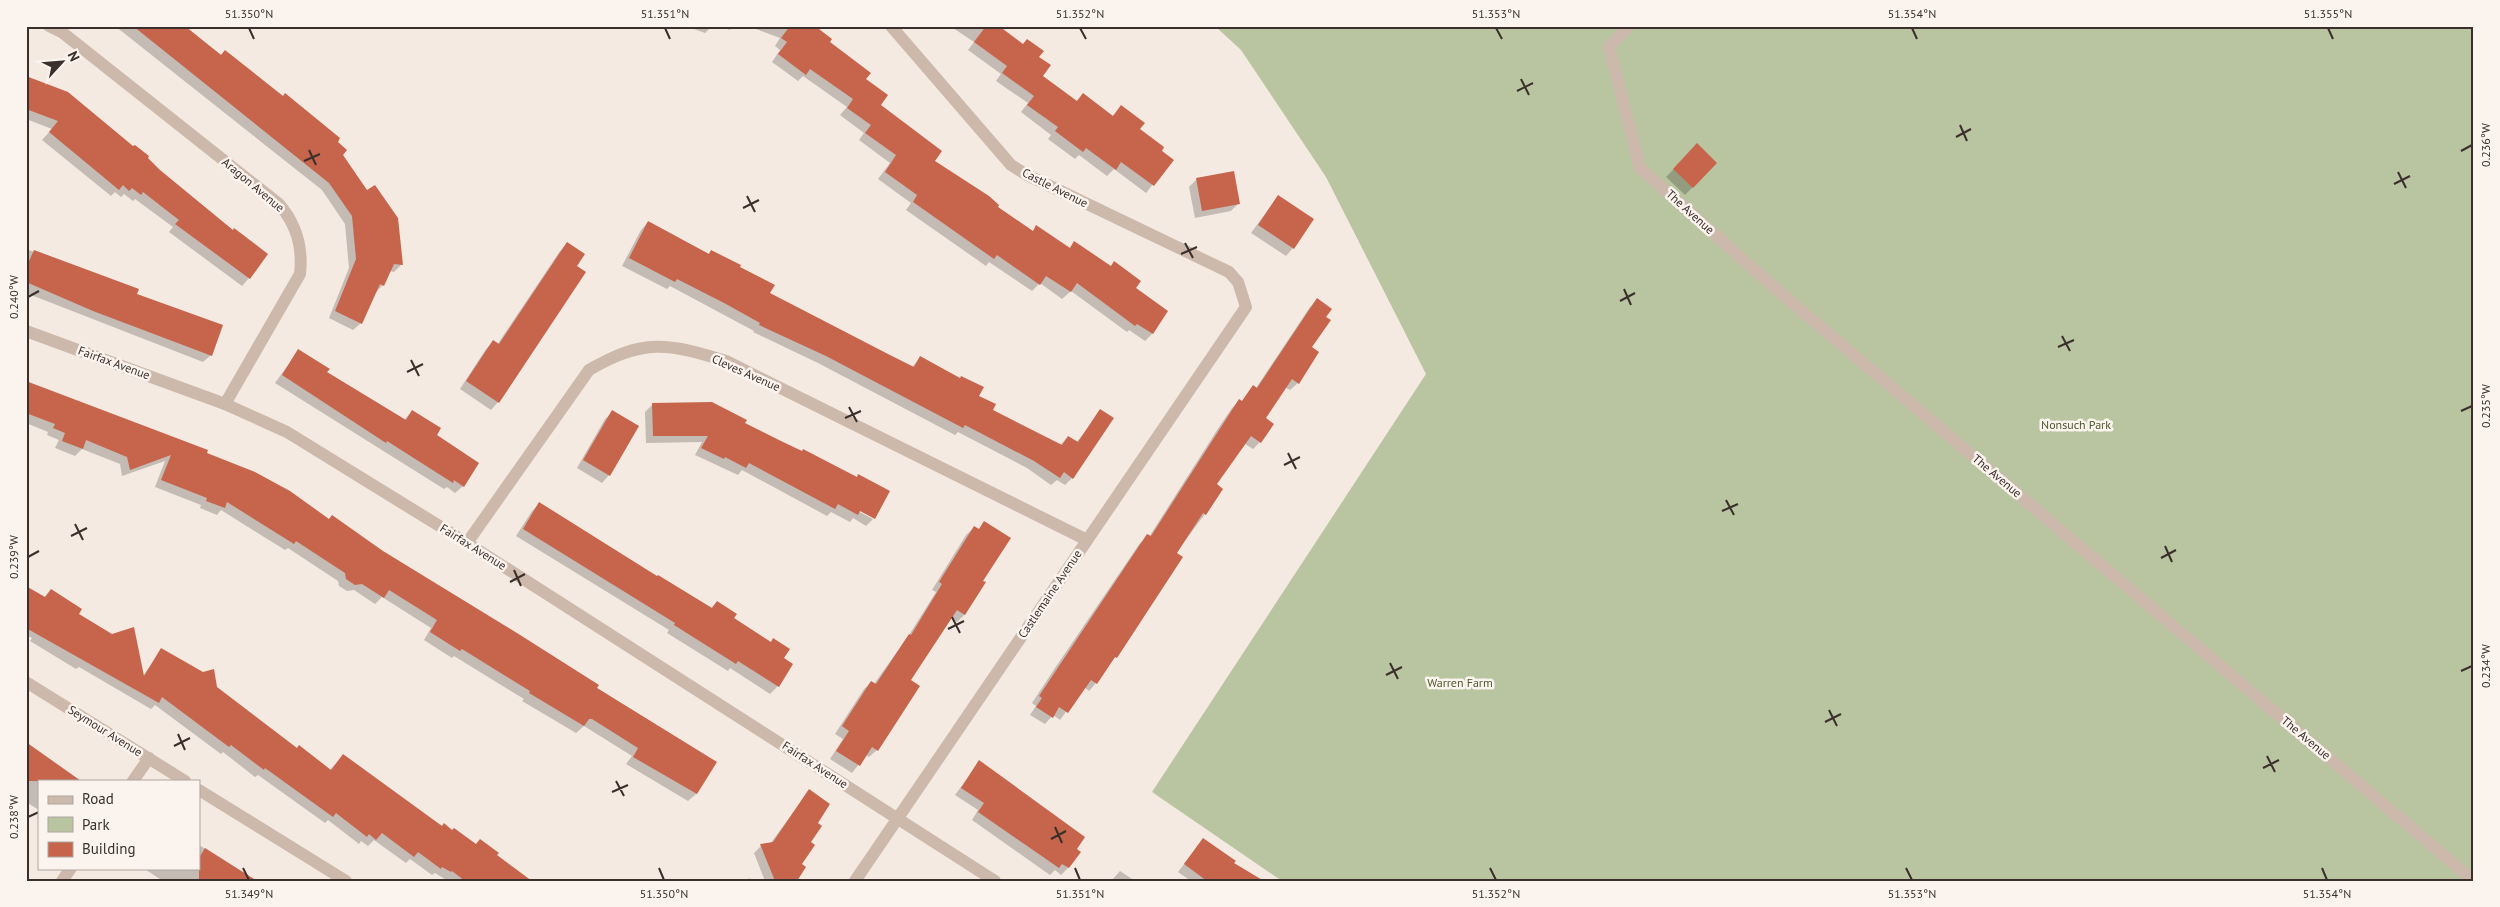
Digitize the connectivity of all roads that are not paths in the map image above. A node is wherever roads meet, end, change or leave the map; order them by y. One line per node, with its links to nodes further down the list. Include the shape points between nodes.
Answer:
1 (49, 26): 6 (street, Aragon Avenue, via 63,33 264,191 290,216 302,254 300,274)
2 (891, 26): 4 (street, Castle Avenue, via 1011,165 1229,272 1238,282)
3 (1630, 26): 20 (street, The Avenue, via 1609,47 1640,168 1783,295)
4 (1246, 308): 7 (street, Castlemaine Avenue)
5 (26, 331): 6 (street, Fairfax Avenue)
6 (225, 404): 8 (street, Fairfax Avenue, via 287,432)
7 (1086, 540): 8 (street, Cleves Avenue, via 726,361 692,350 662,346 634,348 589,370); 14 (street, Castlemaine Avenue)
8 (467, 543): 14 (street, Fairfax Avenue)
9 (26, 682): 10 (street, Seymour Avenue)
10 (148, 758): 11 (street); 12 (street, Seymour Avenue)
11 (134, 780)
12 (182, 780)
13 (200, 791): 17 (street)
14 (898, 818): 18 (street, Castlemaine Avenue); 19 (street, Fairfax Avenue)
15 (70, 870): 16 (street)
16 (62, 881)
17 (346, 881)
18 (855, 881)
19 (995, 881)
20 (2474, 881)

